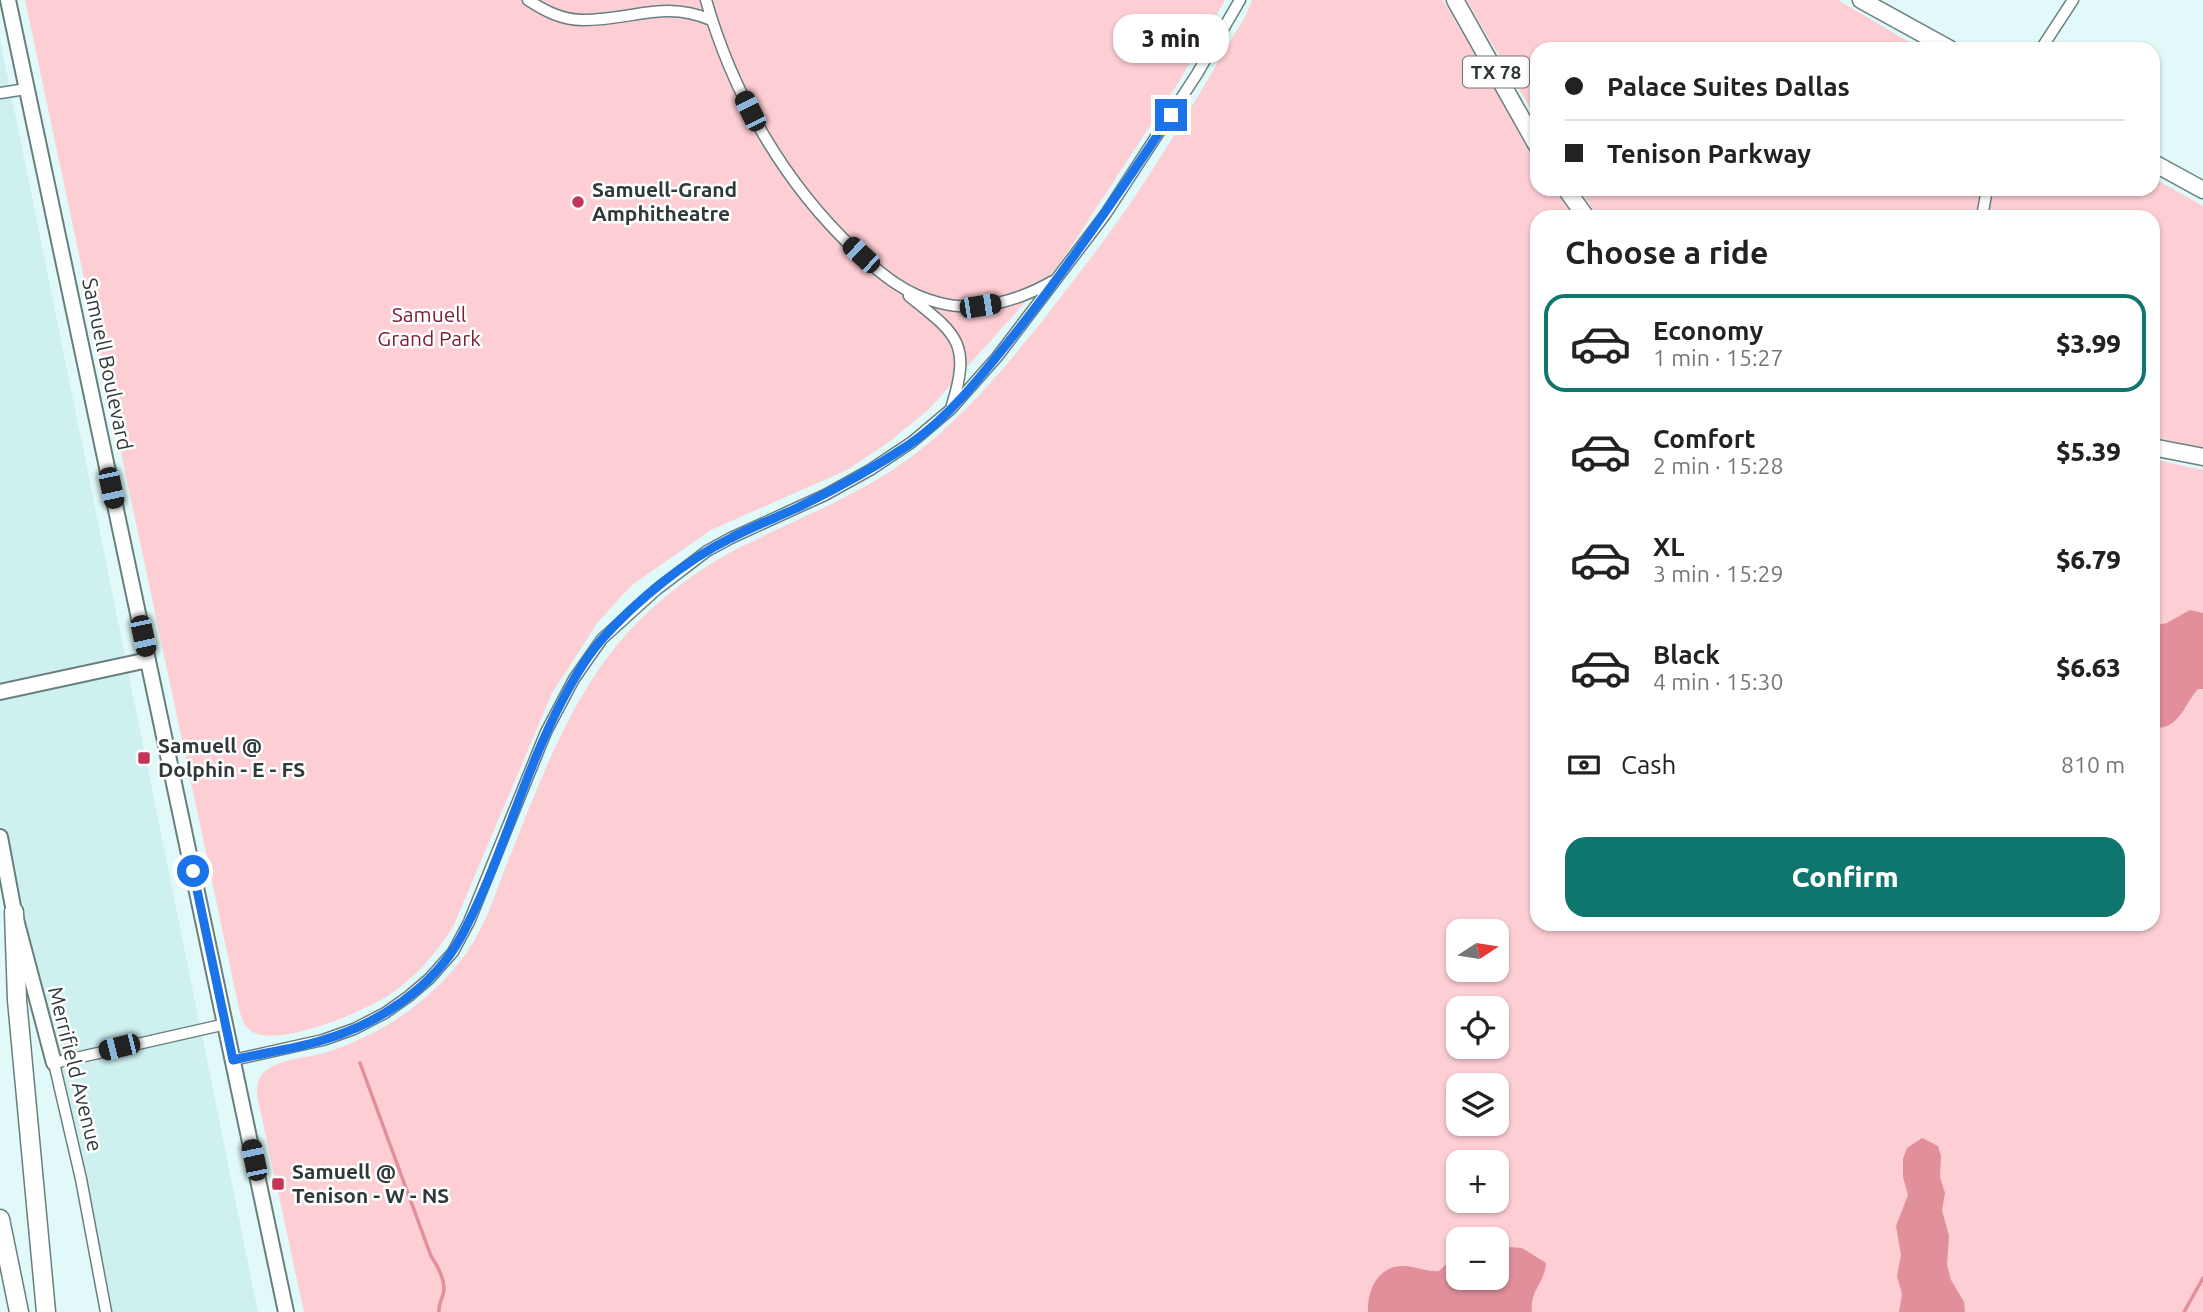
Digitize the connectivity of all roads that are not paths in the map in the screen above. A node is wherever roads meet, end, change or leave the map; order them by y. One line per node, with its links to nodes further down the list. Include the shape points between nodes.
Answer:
1 (8, 0): 12 (main road, Samuell Boulevard)
2 (528, 0): 8 (street, via 558,16 582,20)
3 (706, 0): 9 (street)
4 (1240, 0): 17 (street, via 1155,139)
5 (1455, 0): 14 (main road, TX 78)
6 (1861, 0): 10 (main road)
7 (2073, 0): 11 (street)
8 (661, 2): 9 (street, via 696,8)
9 (711, 20): 18 (street, via 745,102 781,164 846,241)
10 (1937, 42)
11 (2046, 42)
12 (26, 89): 13 (street); 22 (main road, Samuell Boulevard)
13 (0, 93)
14 (1530, 133)
15 (2160, 166): 16 (main road)
16 (2203, 190)
17 (1059, 278): 18 (street, via 1020,297 980,306 937,303); 19 (street)
18 (895, 284): 19 (street, via 948,327 956,340 960,373)
19 (951, 409): 27 (street, via 870,470 708,551 647,597 602,639 546,732 469,922 453,952 430,978 385,1013 354,1029)
20 (2160, 449): 21 (main road)
21 (2203, 457)
22 (148, 660): 23 (main road); 26 (main road, Samuell Boulevard)
23 (0, 692)
24 (0, 837): 25 (main road, Merrifield Avenue)
25 (14, 912): 28 (main road, Merrifield Avenue); 31 (highway, via 17,1000)
26 (226, 1024): 27 (main road, Samuell Boulevard); 28 (street)
27 (233, 1060): 33 (main road, Samuell Boulevard)
28 (54, 1063): 32 (street, Merrifield Avenue)
29 (0, 1219): 30 (highway)
30 (19, 1312)
31 (46, 1312)
32 (106, 1312)
33 (286, 1312)

